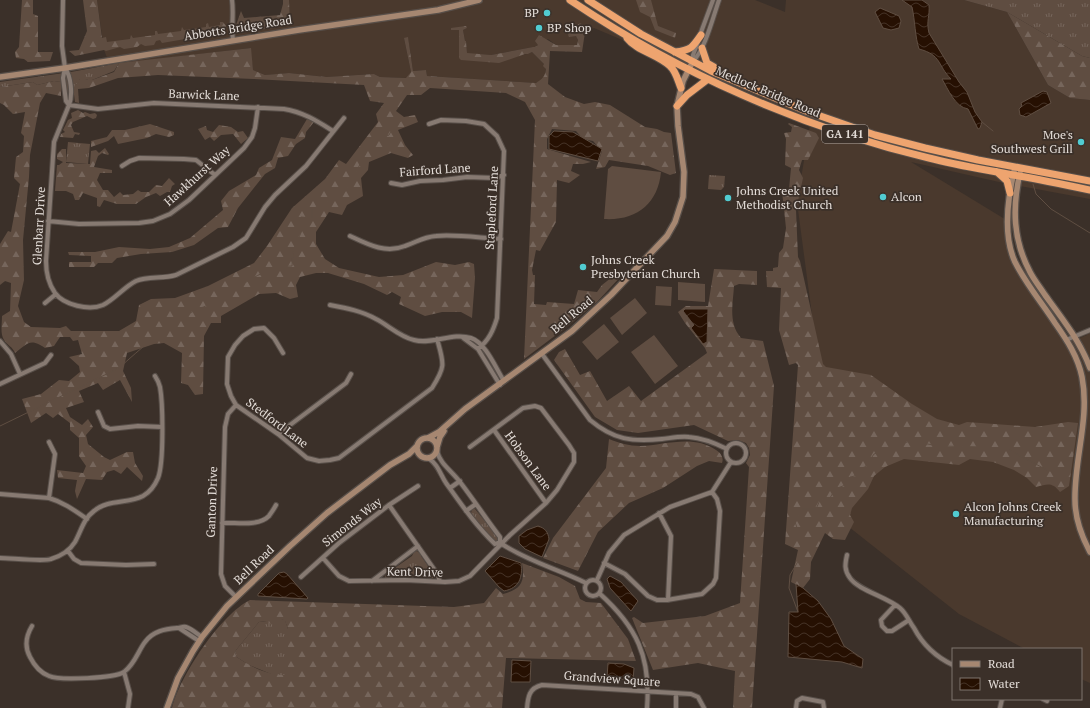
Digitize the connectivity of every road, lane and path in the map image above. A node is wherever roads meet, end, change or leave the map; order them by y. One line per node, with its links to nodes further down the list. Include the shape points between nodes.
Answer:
1 (63, 0): 14 (street, via 62,46)
2 (232, 0): 10 (street)
3 (479, 0): 10 (street, Abbotts Bridge Road, via 438,10)
4 (570, 0): 8 (highway, Medlock Bridge Road / GA 141)
5 (588, 0): 12 (highway, Medlock Bridge Road / GA 141)
6 (713, 0): 9 (street)
7 (720, 0): 11 (street)
8 (625, 34): 15 (highway, Medlock Bridge Road / GA 141); 18 (highway, via 632,44 669,65)
9 (701, 35): 12 (highway, via 693,47); 13 (street)
10 (233, 40): 14 (street, Abbotts Bridge Road)
11 (702, 48): 13 (street); 19 (highway, via 709,65 756,87)
12 (675, 52): 13 (highway, Medlock Bridge Road / GA 141)
13 (693, 61): 15 (street, Bell Road); 19 (highway, Medlock Bridge Road / GA 141)
14 (65, 68): 16 (street, Abbotts Bridge Road); 20 (street, via 63,78 66,101)
15 (689, 69): 17 (highway, Medlock Bridge Road / GA 141); 18 (street, Bell Road)
16 (0, 77)
17 (708, 79): 21 (highway); 28 (highway, Medlock Bridge Road / GA 141, via 764,104 867,141 930,159)
18 (681, 88): 21 (street, Bell Road)
19 (765, 95): 27 (highway, Medlock Bridge Road / GA 141, via 876,135)
20 (69, 105): 22 (street, Barwick Lane, via 98,109 154,103); 35 (street, Glenbarr Drive, via 54,142)
21 (677, 106): 50 (street, Bell Road, via 684,188 681,205 671,229 650,256 598,308)
22 (258, 107): 25 (street, Barwick Lane, via 296,111 317,120); 29 (street, Hawkhurst Way, via 252,137)
23 (344, 118): 25 (street)
24 (429, 124): 30 (street, Stapleford Lane, via 441,120 484,124 497,136 504,150)
25 (333, 131): 38 (street, via 306,166 264,207 246,238 233,247 176,275 135,282 102,306 81,307)
26 (122, 166): 29 (street, via 139,158 196,160)
27 (1018, 171): 28 (highway, Medlock Bridge Road / GA 141); 31 (highway, Medlock Bridge Road / GA 141); 33 (highway, Medlock Bridge Road / GA 141); 34 (street); 42 (street, via 1014,208 1018,245 1030,273)
28 (997, 172): 34 (highway, via 1007,181)
29 (215, 175): 35 (street, Hawkhurst Way, via 176,211 153,221 86,224)
30 (504, 175): 32 (street, Fairford Lane, via 495,178 467,177 402,185); 37 (street, Stapleford Lane)
31 (1090, 181)
32 (391, 183)
33 (1090, 190)
34 (1010, 193): 45 (street, via 1008,232 1011,251)
35 (48, 222): 38 (street, Glenbarr Drive, via 47,275)
36 (350, 236): 37 (street, via 373,247 390,250 404,247 424,237 438,235)
37 (501, 239): 47 (street, Stapleford Lane, via 497,318 492,333)
38 (56, 294): 39 (street)
39 (45, 303)
40 (330, 305): 44 (street, via 367,315 414,340)
41 (1090, 330): 42 (street)
42 (1074, 336): 45 (street); 54 (street)
43 (462, 337): 44 (street); 47 (street, via 471,338); 48 (street)
44 (437, 339): 66 (street, Stedford Lane, via 443,364 441,374 432,388 339,458 319,461 307,458)
45 (1066, 340): 62 (street, via 1075,354 1082,376)
46 (0, 341): 55 (street, via 11,354)
47 (482, 346): 48 (street, Stapleford Lane); 52 (street)
48 (478, 349): 53 (street)
49 (283, 353): 60 (street, Stedford Lane, via 264,328 254,329 243,336 228,358 227,384)
50 (542, 354): 58 (street, Bell Road); 72 (street, via 590,420 616,437 644,440 688,436 710,441)
51 (51, 355): 55 (street, via 45,363)
52 (493, 363): 53 (street); 58 (street)
53 (488, 366): 58 (street)
54 (1090, 368)
55 (20, 374): 59 (street)
56 (351, 374): 66 (street, via 346,382)
57 (155, 376): 64 (street, via 160,387)
58 (502, 383): 63 (street, Bell Road)
59 (0, 384)
60 (236, 404): 66 (street, Stedford Lane); 89 (street, Ganton Drive, via 228,414 225,427)
61 (98, 412): 64 (street, via 104,426 110,429)
62 (1087, 420): 93 (street, via 1075,501 1077,517)
63 (451, 421): 67 (street, Bell Road); 71 (street, Bell Road, via 440,437)
64 (162, 426): 88 (street, via 162,465 152,489 137,498 107,504 94,511)
65 (494, 430): 70 (street, Kent Drive); 82 (street, Hobson Lane); 82 (street, Kent Drive, via 529,406 541,408 556,427 574,453 574,462 557,490)
66 (278, 434)
67 (428, 438): 69 (street, Bell Road, via 423,439); 71 (street, via 434,441)
68 (49, 442): 81 (street, via 55,454)
69 (417, 446): 73 (street, via 418,452); 75 (street, Bell Road)
70 (470, 448)
71 (437, 449): 73 (street, Bell Road, via 432,457); 76 (street, via 441,462)
72 (727, 449): 74 (street, via 726,457); 74 (street, via 731,444 738,443 746,451 742,461)
73 (425, 457): 75 (street, Bell Road, via 408,458); 78 (street, via 436,465)
74 (731, 462): 79 (street)
75 (390, 465): 105 (street, Bell Road, via 327,513)
76 (460, 481): 78 (street); 83 (street)
77 (418, 486): 85 (street, Simonds Way)
78 (450, 488): 86 (street)
79 (712, 492): 87 (street); 106 (street, via 720,511 716,578 702,594)
80 (0, 494): 81 (street)
81 (49, 498): 88 (street, via 67,505)
82 (546, 502): 90 (street, Kent Drive)
83 (476, 504): 86 (street); 90 (street, via 500,537)
84 (276, 505): 89 (street, via 261,521)
85 (389, 505): 91 (street); 96 (street, Simonds Way)
86 (466, 511): 90 (street, via 495,544)
87 (659, 513): 97 (street, via 624,534); 106 (street, via 671,536)
88 (87, 519): 92 (street)
89 (222, 523): 105 (street, Ganton Drive, via 221,574 225,586)
90 (501, 543): 102 (street, Kent Drive, via 470,576 459,581); 103 (street, via 516,554)
91 (418, 546): 101 (street); 102 (street)
92 (68, 551): 95 (street, via 50,560); 98 (street, via 81,563)
93 (1090, 552)
94 (847, 555): 107 (street, via 844,565 851,580)
95 (0, 558)
96 (323, 558): 99 (street, Simonds Way); 101 (street, Kent Drive, via 342,578 353,582)
97 (604, 563): 100 (street); 106 (street, via 625,574 648,596 657,600)
98 (154, 564)
99 (301, 577)
100 (597, 580): 103 (street, via 589,580); 104 (street, via 601,587)
101 (372, 581): 102 (street, Kent Drive)
102 (440, 582)
103 (586, 583): 104 (street, via 585,592 595,596)
104 (599, 593): 113 (street, via 613,605 634,634 646,662)
105 (236, 597): 110 (street, Bell Road)
106 (668, 600)
107 (895, 605): 108 (street); 108 (street, via 881,620 882,626 892,631)
108 (910, 620): 111 (street, via 926,647)
109 (32, 626): 112 (street, via 26,643 28,654 33,664 50,677 80,679)
110 (200, 639): 112 (street, via 179,628 158,631 146,640 132,664); 116 (street, Bell Road, via 181,673)
111 (952, 665)
112 (124, 672): 115 (street, via 130,694)
113 (648, 691): 117 (street, Grandview Square, via 542,685 535,687 528,694); 118 (street); 120 (street, Grandview Square, via 691,694 698,697)
114 (676, 696): 119 (street)
115 (128, 708)
116 (166, 708)
117 (527, 708)
118 (648, 708)
119 (676, 708)
120 (704, 708)
121 (796, 708): 122 (street, via 797,701 802,698 823,702)
122 (824, 708)

